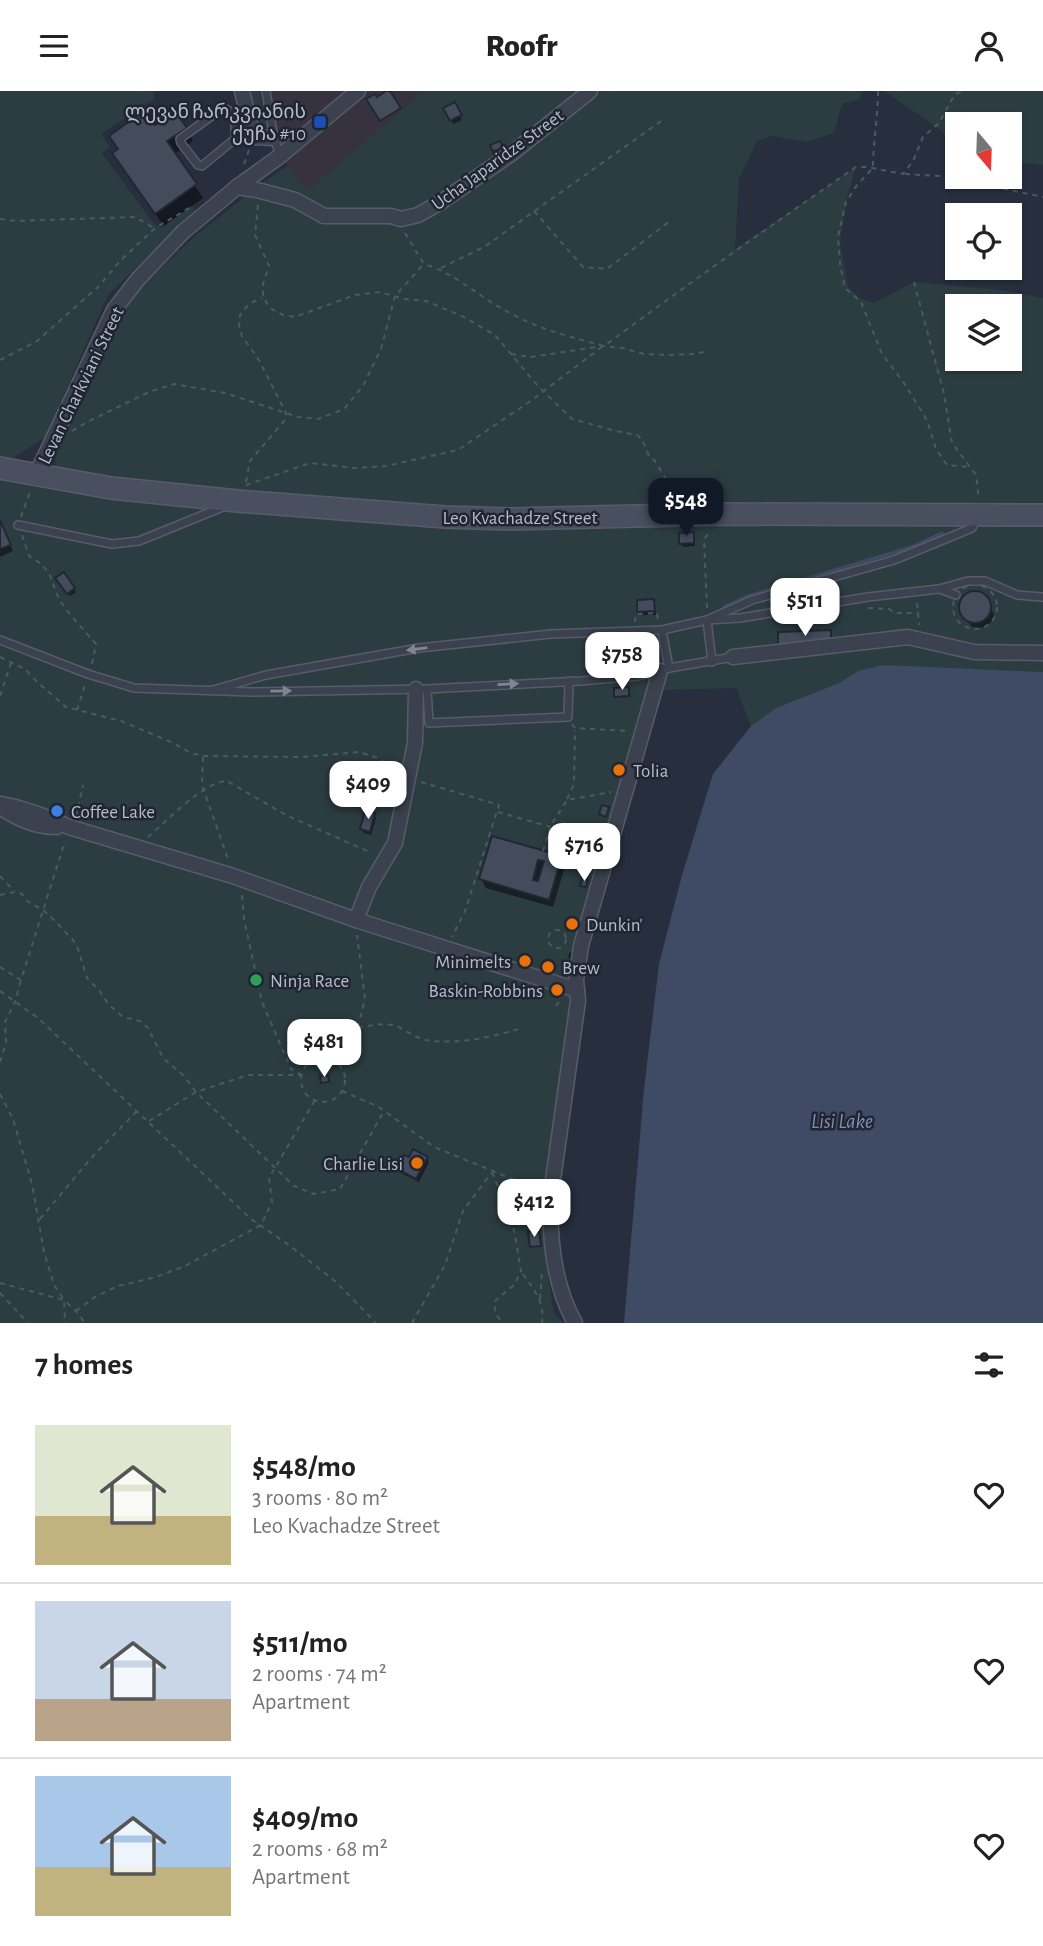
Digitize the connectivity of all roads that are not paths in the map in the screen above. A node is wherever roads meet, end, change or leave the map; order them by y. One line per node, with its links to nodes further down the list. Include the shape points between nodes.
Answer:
1 (242, 91): 5 (street)
2 (266, 91): 7 (lane)
3 (358, 91): 8 (street, Levan Charkviani Street)
4 (590, 91): 9 (street, Ucha Japaridze Street, via 511,154 418,215 401,219 324,216 295,200)
5 (253, 137): 6 (lane); 7 (street)
6 (236, 138): 6 (lane, via 202,166 180,139 226,109 234,114)
7 (274, 138): 8 (lane)
8 (280, 156): 9 (street, Levan Charkviani Street)
9 (237, 187): 11 (street, Levan Charkviani Street, via 183,232 114,310)
10 (0, 468): 11 (main road, Leo Kvachadze Street)
11 (36, 475): 12 (main road, Leo Kvachadze Street, via 111,488)
12 (241, 492): 13 (main road, Leo Kvachadze Street, via 445,517 509,519); 15 (lane, via 139,541 111,544)
13 (978, 515): 14 (main road, Leo Kvachadze Street); 19 (lane, via 972,528 920,551 752,600)
14 (1043, 515)
15 (18, 525)
16 (939, 589): 17 (lane); 18 (lane, via 985,581 1017,595); 19 (lane)
17 (956, 595)
18 (1043, 597)
19 (707, 621): 20 (lane); 25 (lane)
20 (660, 626): 21 (lane); 26 (lane)
21 (607, 633): 27 (lane, via 620,650 619,671); 30 (lane, one-way to 30, via 419,648 266,675)
22 (0, 641): 30 (lane, via 134,688)
23 (1043, 653): 24 (street, via 974,653 908,637)
24 (733, 657): 25 (lane)
25 (712, 662): 26 (lane)
26 (664, 670): 27 (lane); 33 (street, via 581,946)
27 (612, 677): 28 (lane)
28 (569, 681): 29 (lane, one-way to 28); 29 (lane, via 568,717 429,723)
29 (422, 689): 30 (lane, one-way to 29); 32 (street, via 395,843)
30 (213, 690)
31 (0, 805): 32 (street, via 15,806)
32 (356, 920): 33 (street)
33 (577, 990): 34 (street, via 550,1232 561,1289)
34 (575, 1323)

